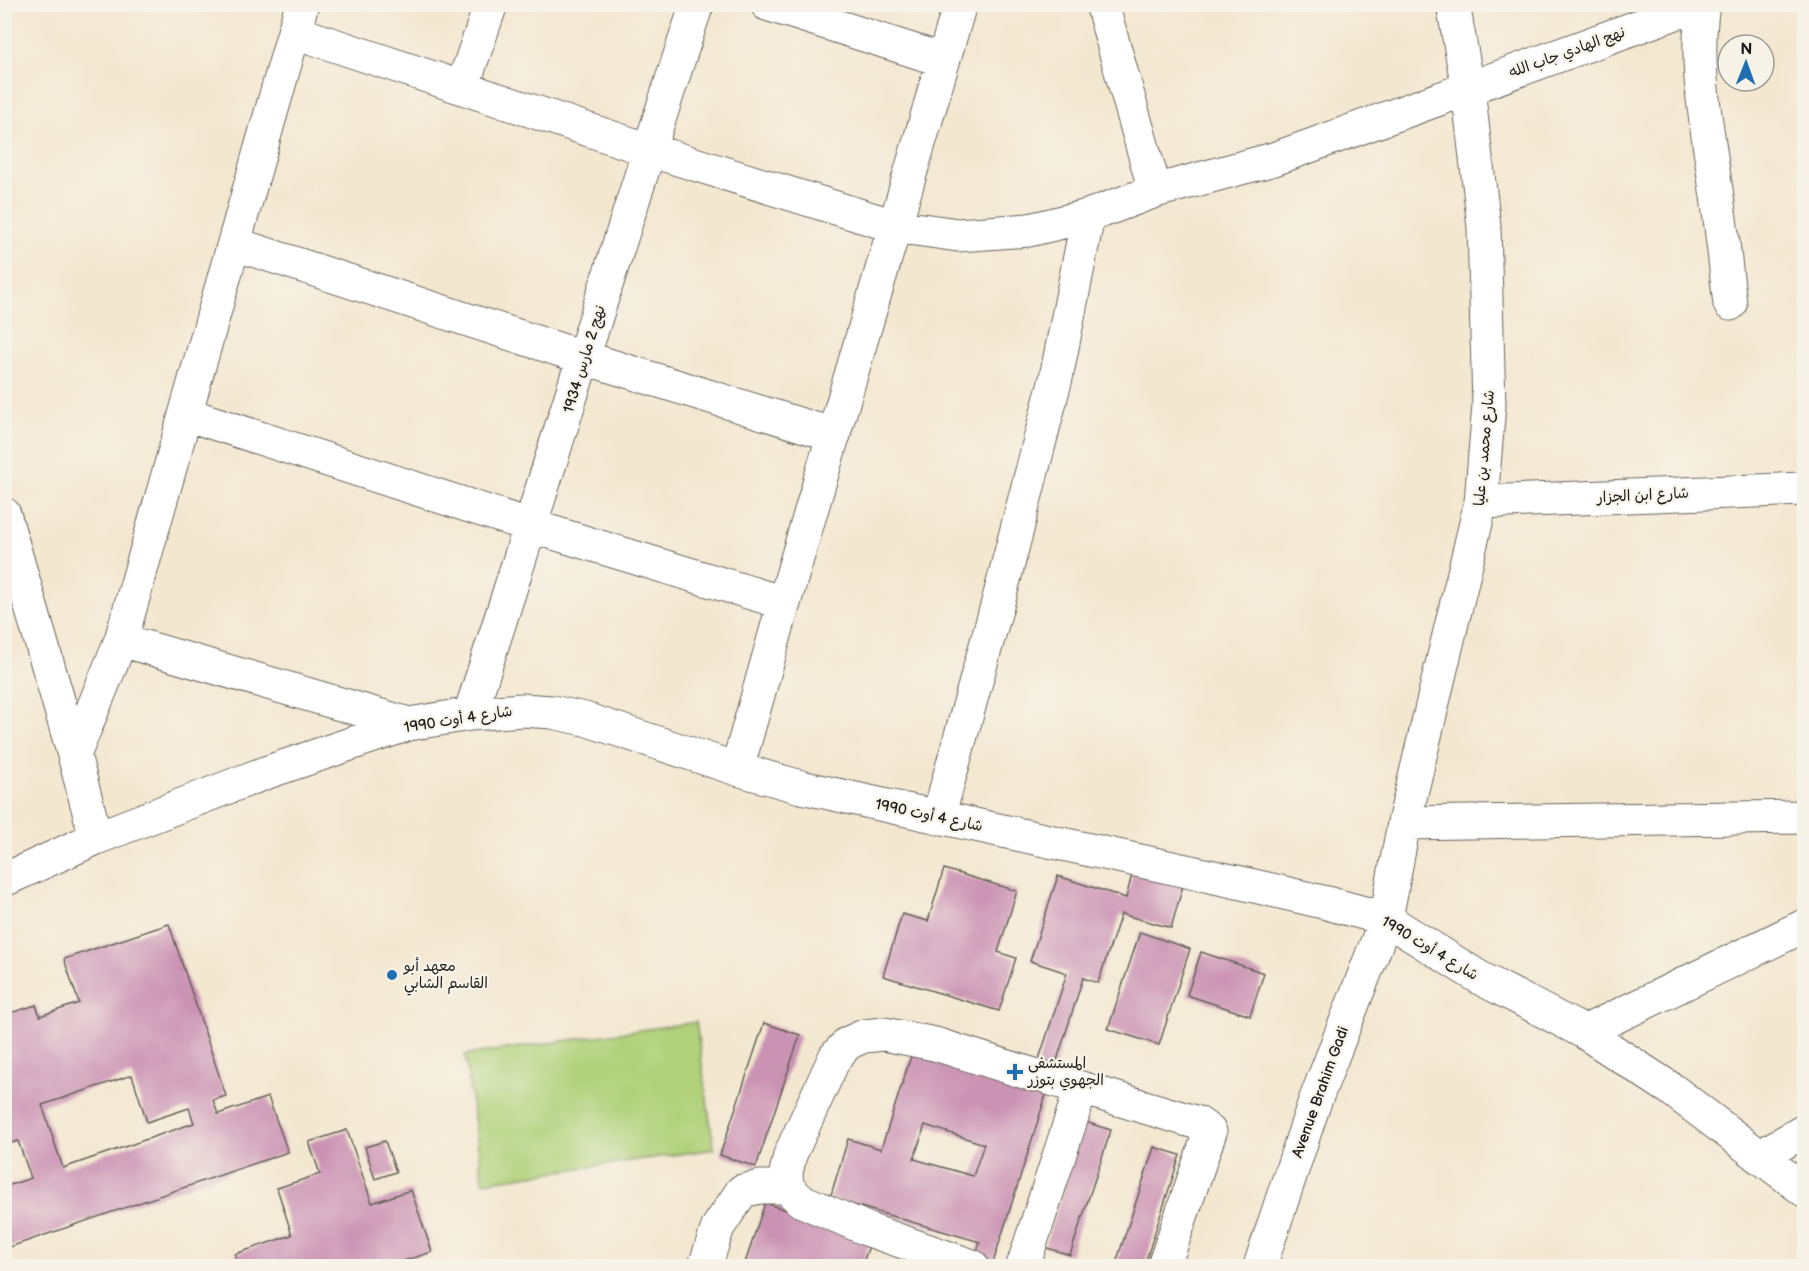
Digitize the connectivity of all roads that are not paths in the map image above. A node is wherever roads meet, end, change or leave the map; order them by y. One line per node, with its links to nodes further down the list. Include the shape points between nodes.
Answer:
1 (491, 4): 10 (street)
2 (698, 4): 12 (street, نهج 2 مارس 1934)
3 (766, 4): 9 (street)
4 (960, 4): 9 (street)
5 (1102, 4): 13 (street)
6 (1453, 4): 11 (street, شارع محمد بن عليا)
7 (1701, 4): 11 (street, نهج الهادي جاب الله); 17 (street, via 1701,90)
8 (298, 18): 10 (street, نهج الهادي جاب الله); 16 (street)
9 (943, 60): 15 (street)
10 (462, 88): 12 (street, نهج الهادي جاب الله)
11 (1468, 88): 13 (street, نهج الهادي جاب الله, via 1274,159); 22 (street, شارع محمد بن عليا, via 1485,239 1490,405)
12 (648, 150): 15 (street, نهج الهادي جاب الله); 18 (street, نهج 2 مارس 1934)
13 (1155, 191): 14 (street, نهج الهادي جاب الله)
14 (1088, 216): 15 (street, نهج الهادي جاب الله, via 1029,230 958,235); 33 (street, via 1056,378)
15 (894, 226): 20 (street)
16 (235, 244): 18 (street); 19 (street)
17 (1730, 304)
18 (585, 358): 20 (street); 24 (street, نهج 2 مارس 1934)
19 (186, 414): 24 (street); 27 (street)
20 (834, 435): 26 (street)
21 (1804, 489): 22 (street, شارع ابن الجزار)
22 (1481, 502): 34 (street, شارع محمد بن عليا)
23 (4, 514): 25 (street)
24 (531, 526): 26 (street); 28 (street, نهج 2 مارس 1934)
25 (16, 600): 30 (street)
26 (784, 603): 31 (street)
27 (121, 640): 29 (street); 30 (street)
28 (470, 714): 29 (street, شارع 4 أوت 1990); 31 (street, شارع 4 أوت 1990, via 522,710 574,717)
29 (409, 724): 35 (street, شارع 4 أوت 1990, via 265,773)
30 (74, 755): 35 (street)
31 (737, 769): 33 (street, شارع 4 أوت 1990)
32 (1804, 817): 34 (street)
33 (938, 818): 37 (street, شارع 4 أوت 1990, via 1238,882)
34 (1404, 823): 37 (street, شارع محمد بن عليا)
35 (96, 838): 36 (street, شارع 4 أوت 1990)
36 (4, 880)
37 (1386, 919): 39 (street, شارع 4 أوت 1990, via 1480,978); 49 (street, Avenue Brahim Gadi, via 1315,1101)
38 (1804, 926): 39 (street)
39 (1584, 1032): 42 (street, شارع 4 أوت 1990, via 1671,1089)
40 (1081, 1089): 43 (street, via 935,1044 884,1034 864,1036 848,1043 834,1058 790,1155); 47 (street); 48 (street, via 1198,1123 1210,1132)
41 (1804, 1131): 42 (street)
42 (1759, 1157): 44 (street, شارع 4 أوت 1990)
43 (787, 1186): 45 (street, via 742,1191 718,1227); 46 (street, via 800,1200)
44 (1804, 1190)
45 (705, 1266)
46 (972, 1266)
47 (1023, 1266)
48 (1164, 1266)
49 (1260, 1266)

